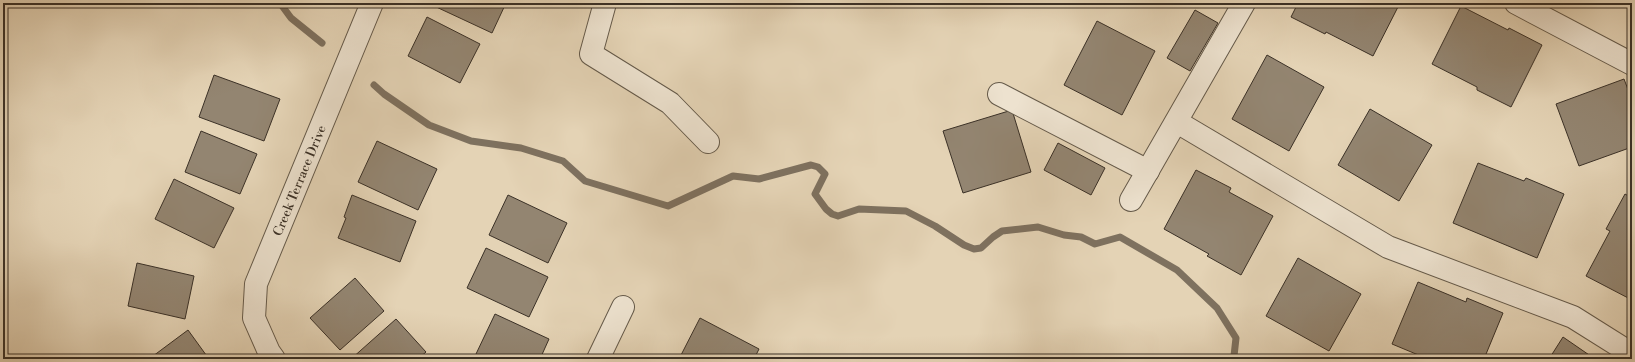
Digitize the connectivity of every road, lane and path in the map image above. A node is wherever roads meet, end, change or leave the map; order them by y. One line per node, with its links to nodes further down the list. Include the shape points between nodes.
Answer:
1 (372, 3): 13 (street, Creek Terrace Drive, via 256,284 254,318)
2 (605, 3): 8 (street, via 591,54 670,103)
3 (1244, 3): 7 (street)
4 (1516, 3): 5 (street)
5 (1632, 64)
6 (999, 94): 9 (street)
7 (1177, 122): 9 (street); 12 (street, via 1388,247 1573,317)
8 (708, 142)
9 (1148, 171): 10 (street)
10 (1131, 200)
11 (623, 307): 14 (street)
12 (1632, 354)
13 (274, 359)
14 (598, 359)

